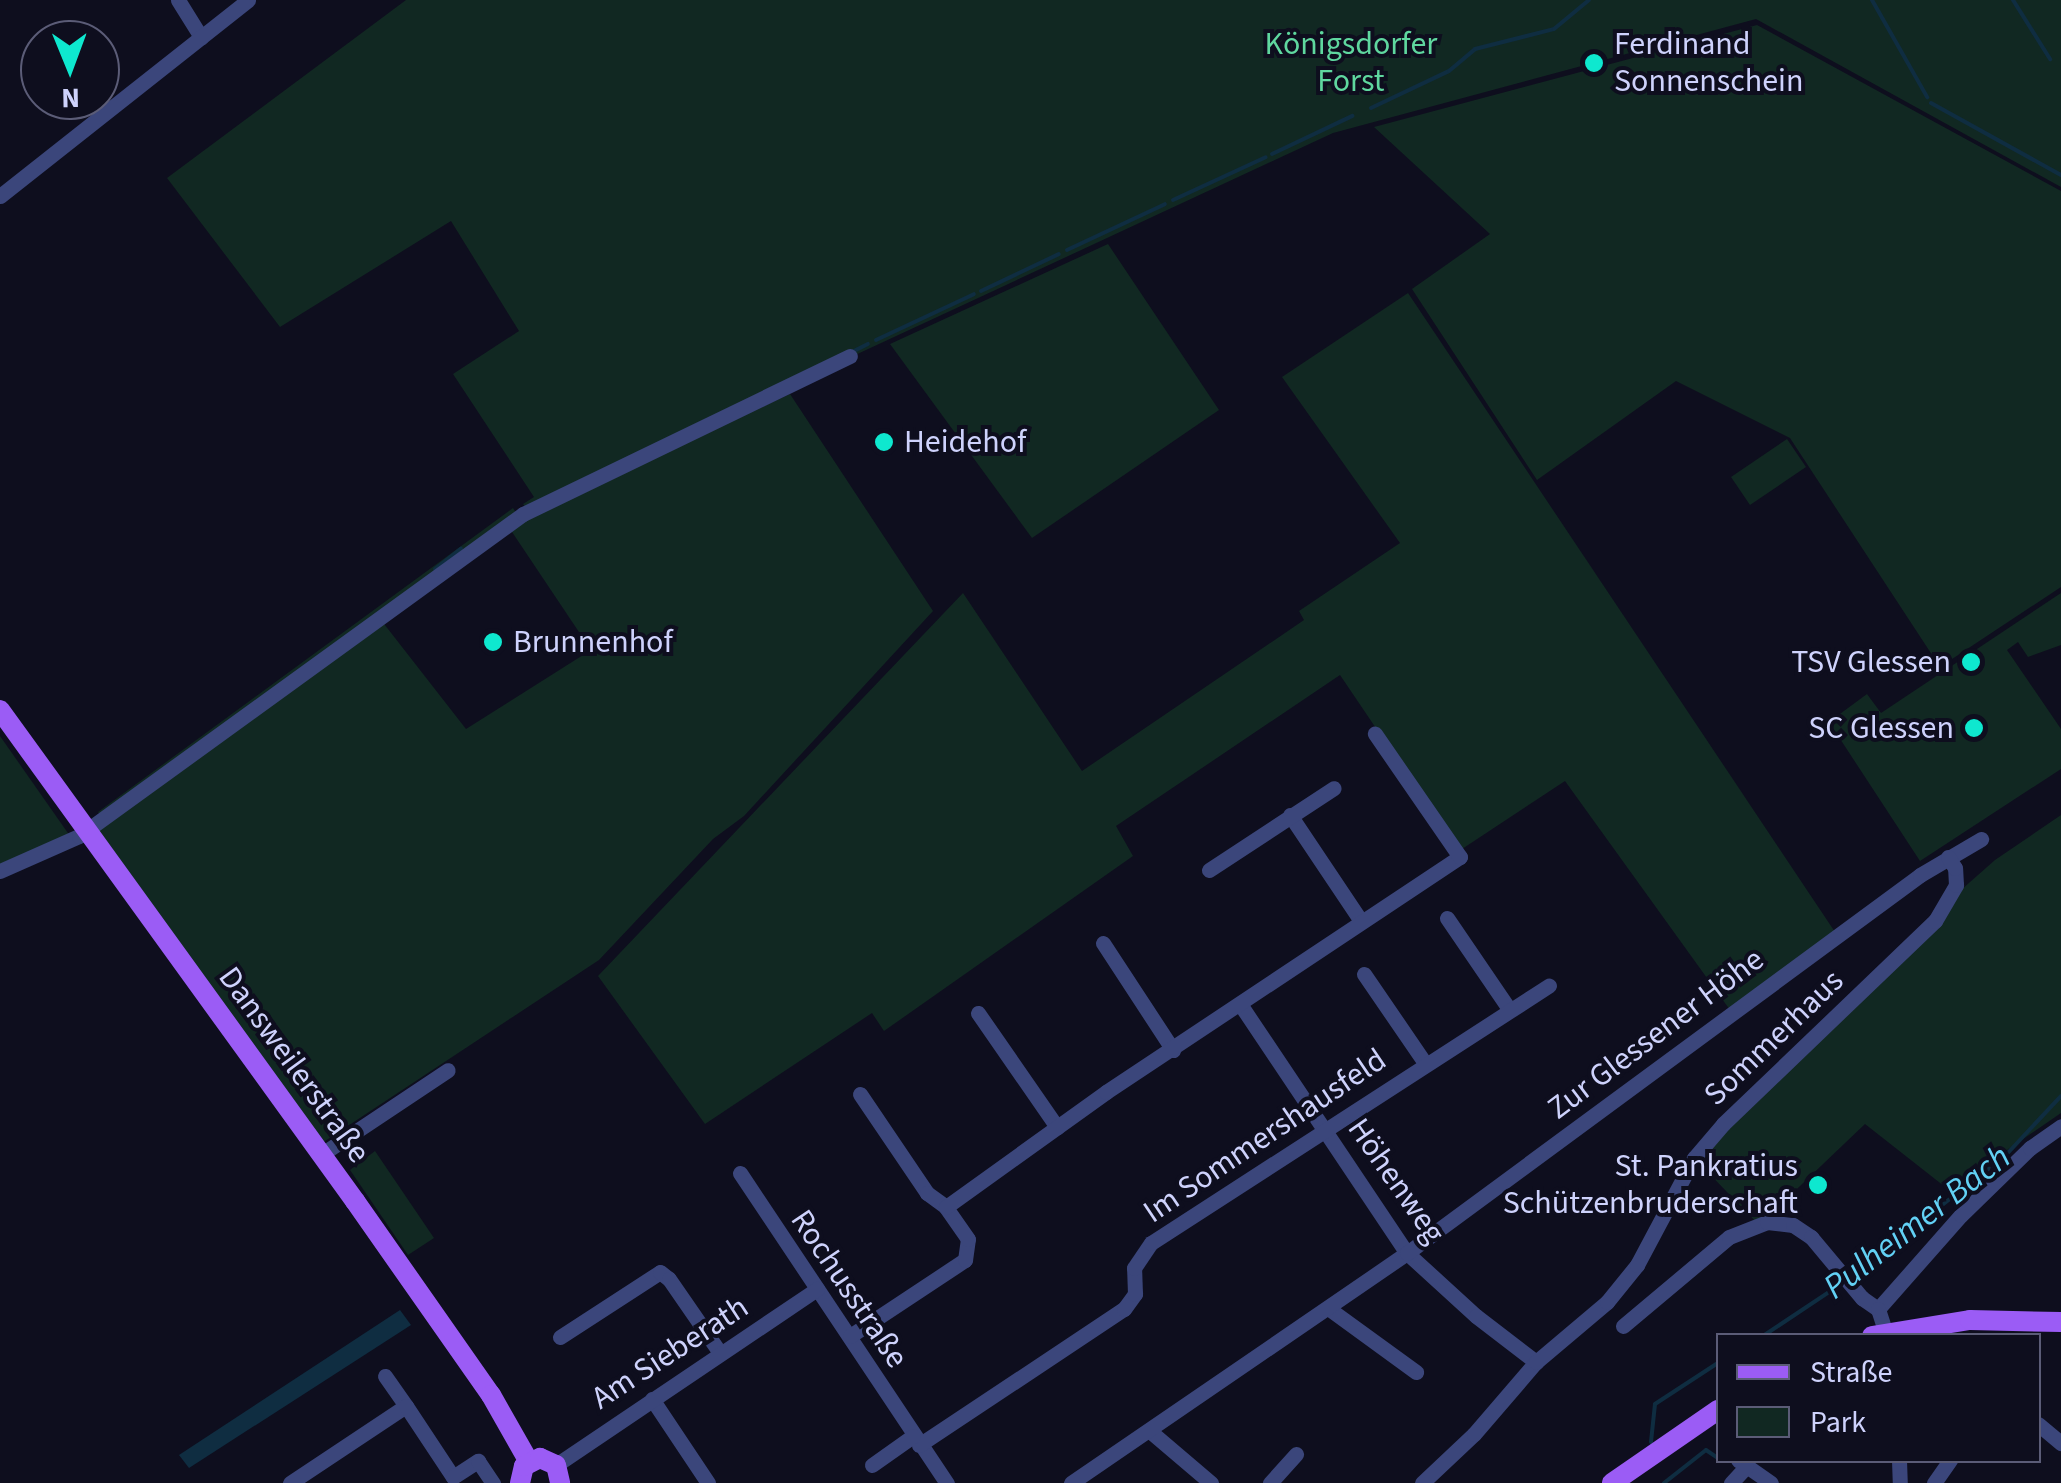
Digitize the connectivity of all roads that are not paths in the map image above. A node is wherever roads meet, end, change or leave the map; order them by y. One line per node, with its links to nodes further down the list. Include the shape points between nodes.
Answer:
1 (178, 0): 3 (street)
2 (248, 0): 3 (street)
3 (201, 37): 4 (street)
4 (0, 196)
5 (850, 356): 10 (street, via 523,514)
6 (0, 710): 10 (main road, Dansweilerstraße)
7 (1375, 734): 16 (street, via 1460,857)
8 (1334, 788): 9 (street)
9 (1290, 815): 13 (street); 16 (street)
10 (88, 831): 14 (street); 30 (main road, Dansweilerstraße)
11 (1982, 839): 12 (street, Zur Glessener Höhe)
12 (1948, 857): 33 (street, Zur Glessener Höhe); 44 (street, Sommerhaus, via 1955,868 1954,892 1935,921 1724,1124 1694,1158 1637,1265 1607,1302)
13 (1209, 870)
14 (0, 871)
15 (1448, 918): 21 (street)
16 (1362, 920): 20 (street)
17 (1103, 943): 23 (street)
18 (1364, 974): 24 (street, Im Sommershausfeld)
19 (1549, 986): 21 (street, Im Sommershausfeld)
20 (1240, 1004): 23 (street); 29 (street, Höhenweg)
21 (1509, 1009): 24 (street, Im Sommershausfeld)
22 (978, 1013): 28 (street)
23 (1173, 1050): 28 (street)
24 (1425, 1063): 29 (street, Im Sommershausfeld)
25 (448, 1070): 30 (street)
26 (860, 1094): 32 (street, via 927,1192)
27 (2061, 1126): 36 (street, via 1961,1215)
28 (1057, 1127): 32 (street)
29 (1325, 1128): 33 (street, Höhenweg); 52 (street, Im Sommershausfeld, via 1151,1243 1134,1268 1134,1294 1124,1309)
30 (322, 1154): 55 (main road, Dansweilerstraße, via 490,1395)
31 (740, 1173): 34 (street, Rochusstraße)
32 (946, 1206): 41 (street, via 968,1239 965,1260)
33 (1407, 1253): 35 (street, Zur Glessener Höhe); 44 (street, Höhenweg)
34 (817, 1290): 41 (street, Rochusstraße); 43 (street, Am Sieberath)
35 (1328, 1308): 45 (street); 51 (street, Zur Glessener Höhe)
36 (1878, 1308): 38 (street, via 1811,1237 1793,1226 1759,1225 1728,1236); 39 (street)
37 (2061, 1322): 40 (main road, via 1970,1320)
38 (1623, 1326)
39 (1881, 1333)
40 (1887, 1333)
41 (850, 1336): 52 (street, Rochusstraße)
42 (560, 1337): 43 (street, via 660,1272)
43 (720, 1353): 47 (street, Am Sieberath)
44 (1536, 1362): 68 (street, Sommerhaus)
45 (1416, 1372)
46 (385, 1376): 48 (street)
47 (652, 1399): 58 (street, Am Sieberath); 63 (street)
48 (406, 1406): 59 (street); 61 (street, via 453,1478 478,1461)
49 (1716, 1411): 69 (main road)
50 (2041, 1426): 53 (street)
51 (1151, 1432): 65 (street, Zur Glessener Höhe); 66 (street)
52 (916, 1441): 57 (street); 64 (street, Rochusstraße)
53 (2061, 1443)
54 (1296, 1454): 67 (street)
55 (529, 1462): 58 (main road, via 540,1458); 62 (main road)
56 (1742, 1464): 70 (street); 71 (street)
57 (872, 1465)
58 (558, 1474)
59 (315, 1476): 60 (street)
60 (290, 1483)
61 (493, 1483)
62 (520, 1483)
63 (708, 1483)
64 (946, 1483)
65 (1071, 1483)
66 (1212, 1483)
67 (1270, 1483)
68 (1422, 1483)
69 (1612, 1483)
70 (1731, 1483)
71 (1771, 1483)

